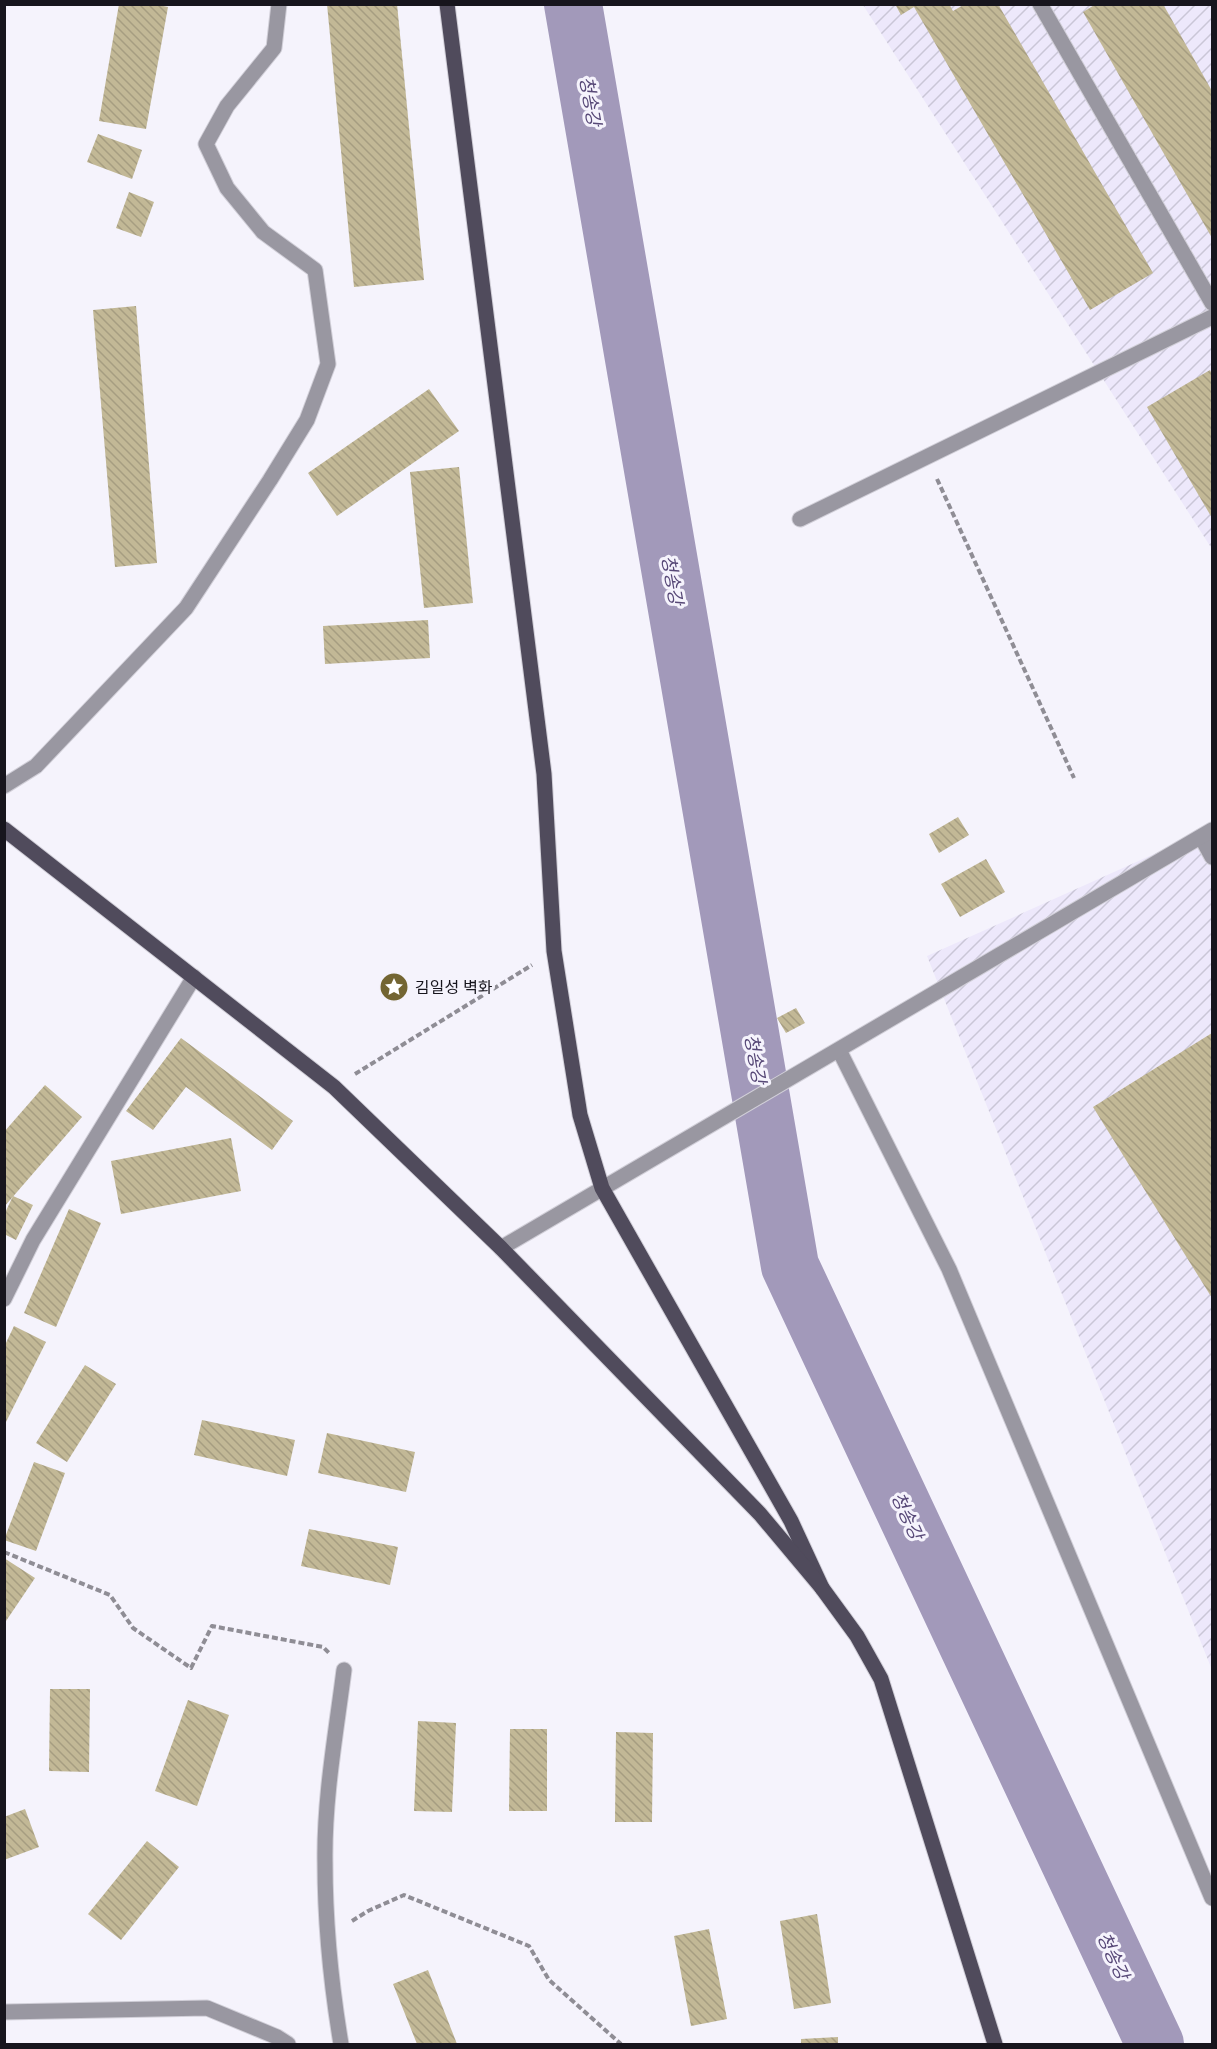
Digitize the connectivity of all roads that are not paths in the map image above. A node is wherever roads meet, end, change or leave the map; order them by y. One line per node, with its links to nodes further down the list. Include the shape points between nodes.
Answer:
1 (279, 4): 9 (street, via 274,48 227,106 206,144 227,188 263,232 315,270 328,364 307,420 186,608 36,766)
2 (447, 4): 15 (main road, via 544,774 554,951 580,1115)
3 (1040, 4): 5 (street)
4 (1055, 4): 5 (street)
5 (1049, 20): 6 (street)
6 (1212, 303)
7 (1212, 317): 8 (street)
8 (800, 519)
9 (4, 786)
10 (4, 829): 13 (main road)
11 (1207, 834): 12 (street); 14 (street)
12 (1212, 856)
13 (194, 977): 16 (main road, via 334,1087); 17 (street, via 33,1240)
14 (839, 1050): 15 (street); 20 (street, via 949,1269)
15 (602, 1188): 16 (street); 18 (main road, via 792,1521)
16 (501, 1248): 18 (main road, via 760,1514)
17 (4, 1299)
18 (822, 1588): 22 (main road, via 857,1636 881,1680)
19 (344, 1670): 24 (street, via 324,1860 331,1973)
20 (1212, 1898)
21 (4, 2012): 23 (street, via 207,2008)
22 (995, 2042)
23 (288, 2044)
24 (341, 2044)

